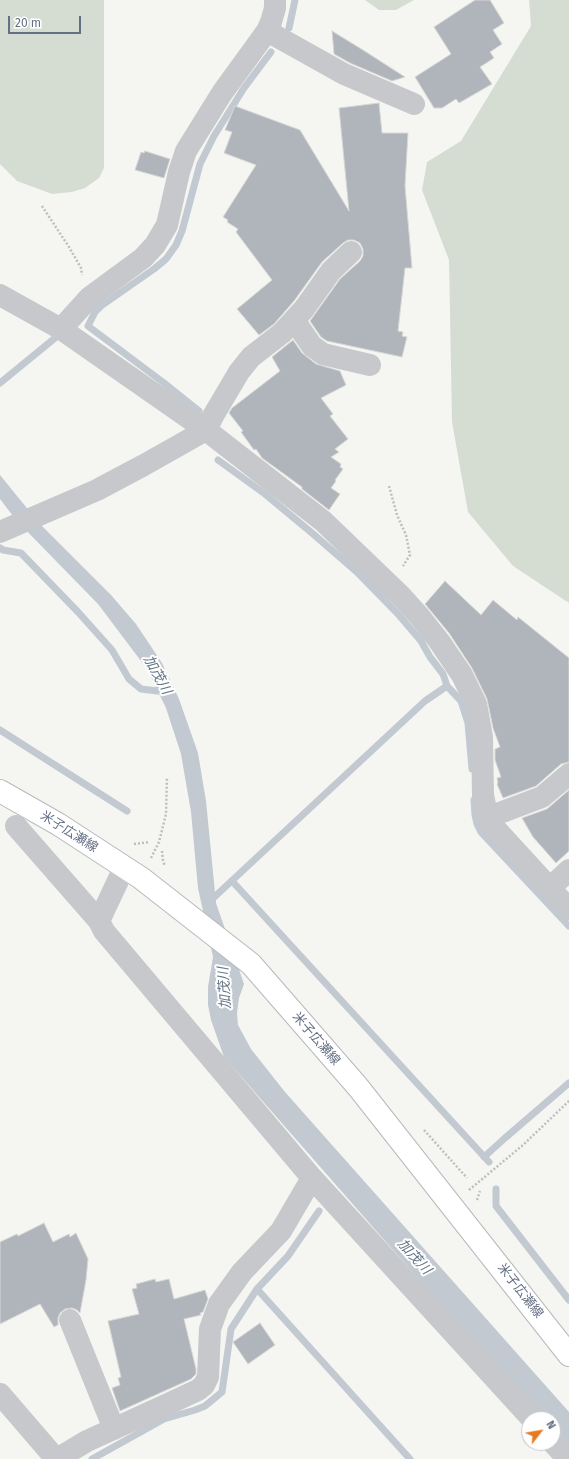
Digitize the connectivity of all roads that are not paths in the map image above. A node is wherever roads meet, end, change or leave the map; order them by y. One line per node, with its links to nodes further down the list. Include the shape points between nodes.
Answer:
1 (275, 0): 2 (street, via 271,22)
2 (266, 31): 3 (street, via 344,74); 7 (street, via 222,93 186,151 167,224 155,245 143,258 90,297)
3 (414, 104)
4 (351, 252): 6 (street, via 332,271)
5 (0, 295): 7 (street)
6 (294, 320): 8 (street, via 312,346 323,354); 9 (street, via 282,333 250,356)
7 (61, 329): 9 (street)
8 (370, 365)
9 (206, 430): 10 (street, via 97,490); 13 (street, via 323,521 391,586 439,641 462,675 476,704 482,737 483,795)
10 (8, 529)
11 (569, 774): 13 (street, via 542,797)
12 (0, 791): 16 (main road, 米子広瀬線, via 58,824)
13 (489, 817): 17 (street, via 491,824)
14 (16, 826): 19 (street)
15 (569, 870): 17 (street)
16 (133, 873): 19 (street); 22 (main road, 米子広瀬線, via 251,964 358,1087)
17 (550, 888): 18 (street)
18 (569, 909)
19 (99, 921): 20 (street, via 104,931)
20 (312, 1178): 24 (street); 25 (street, via 281,1231 242,1272 219,1304 210,1329 208,1377 204,1385)
21 (70, 1320): 25 (street)
22 (569, 1355)
23 (0, 1394): 27 (street)
24 (525, 1411)
25 (114, 1429): 27 (street)
26 (561, 1451): 28 (street)
27 (56, 1459)
28 (568, 1459)

